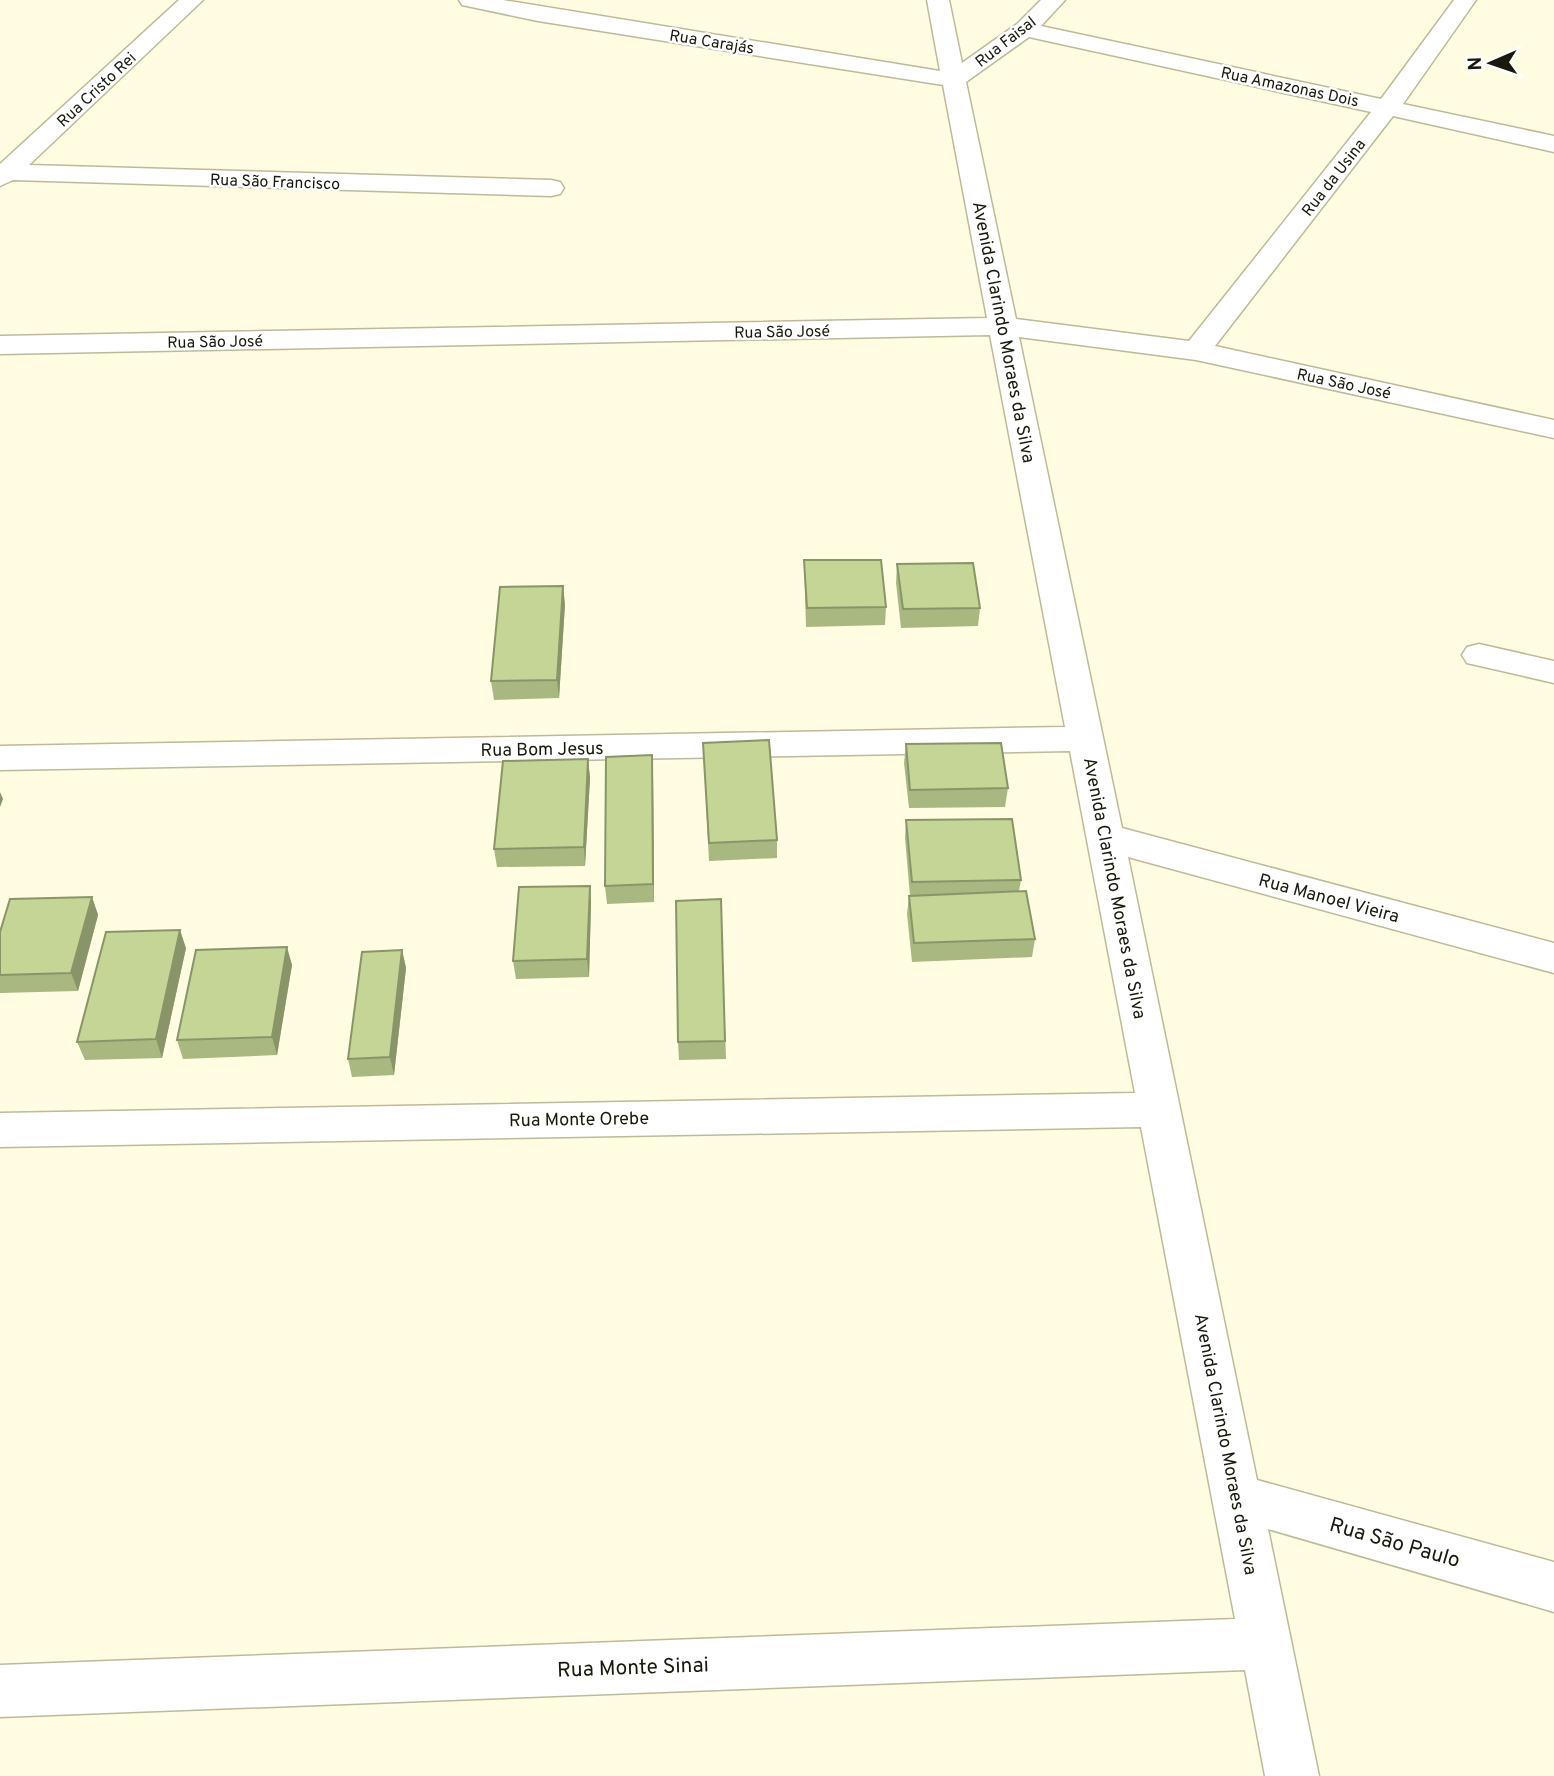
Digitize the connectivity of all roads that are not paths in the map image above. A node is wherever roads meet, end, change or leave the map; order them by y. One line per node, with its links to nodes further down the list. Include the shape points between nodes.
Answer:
1 (192, 0): 10 (street, Rua Cristo Rei)
2 (470, 0): 7 (street, Rua Carajás)
3 (938, 0): 7 (street, Avenida Clarindo Moraes da Silva)
4 (1054, 0): 6 (street, Rua Faisal)
5 (1465, 0): 8 (street, Rua da Usina)
6 (1025, 29): 7 (street, Rua Faisal); 8 (street, Rua Amazonas Dois)
7 (954, 80): 12 (street, Avenida Clarindo Moraes da Silva)
8 (1388, 107): 9 (street, Rua Amazonas Dois); 14 (street, Rua da Usina)
9 (1554, 144)
10 (2, 174): 11 (street, Rua São Francisco)
11 (551, 188)
12 (1003, 326): 13 (street, Rua São José); 14 (street, Rua São José); 18 (street, Avenida Clarindo Moraes da Silva)
13 (0, 345)
14 (1196, 351): 15 (street, Rua São José)
15 (1554, 429)
16 (1479, 655): 17 (street)
17 (1554, 672)
18 (1085, 739): 19 (street, Rua Bom Jesus); 20 (street, Avenida Clarindo Moraes da Silva)
19 (0, 758)
20 (1105, 837): 21 (street, Rua Manoel Vieira); 22 (street, Avenida Clarindo Moraes da Silva)
21 (1554, 958)
22 (1159, 1110): 23 (street, Rua Monte Orebe); 24 (street, Avenida Clarindo Moraes da Silva)
23 (0, 1130)
24 (1237, 1497): 25 (street, Rua São Paulo); 26 (street, Avenida Clarindo Moraes da Silva)
25 (1554, 1587)
26 (1265, 1644): 27 (street, Rua Monte Sinai); 28 (street, Avenida Clarindo Moraes da Silva)
27 (0, 1690)
28 (1292, 1776)

